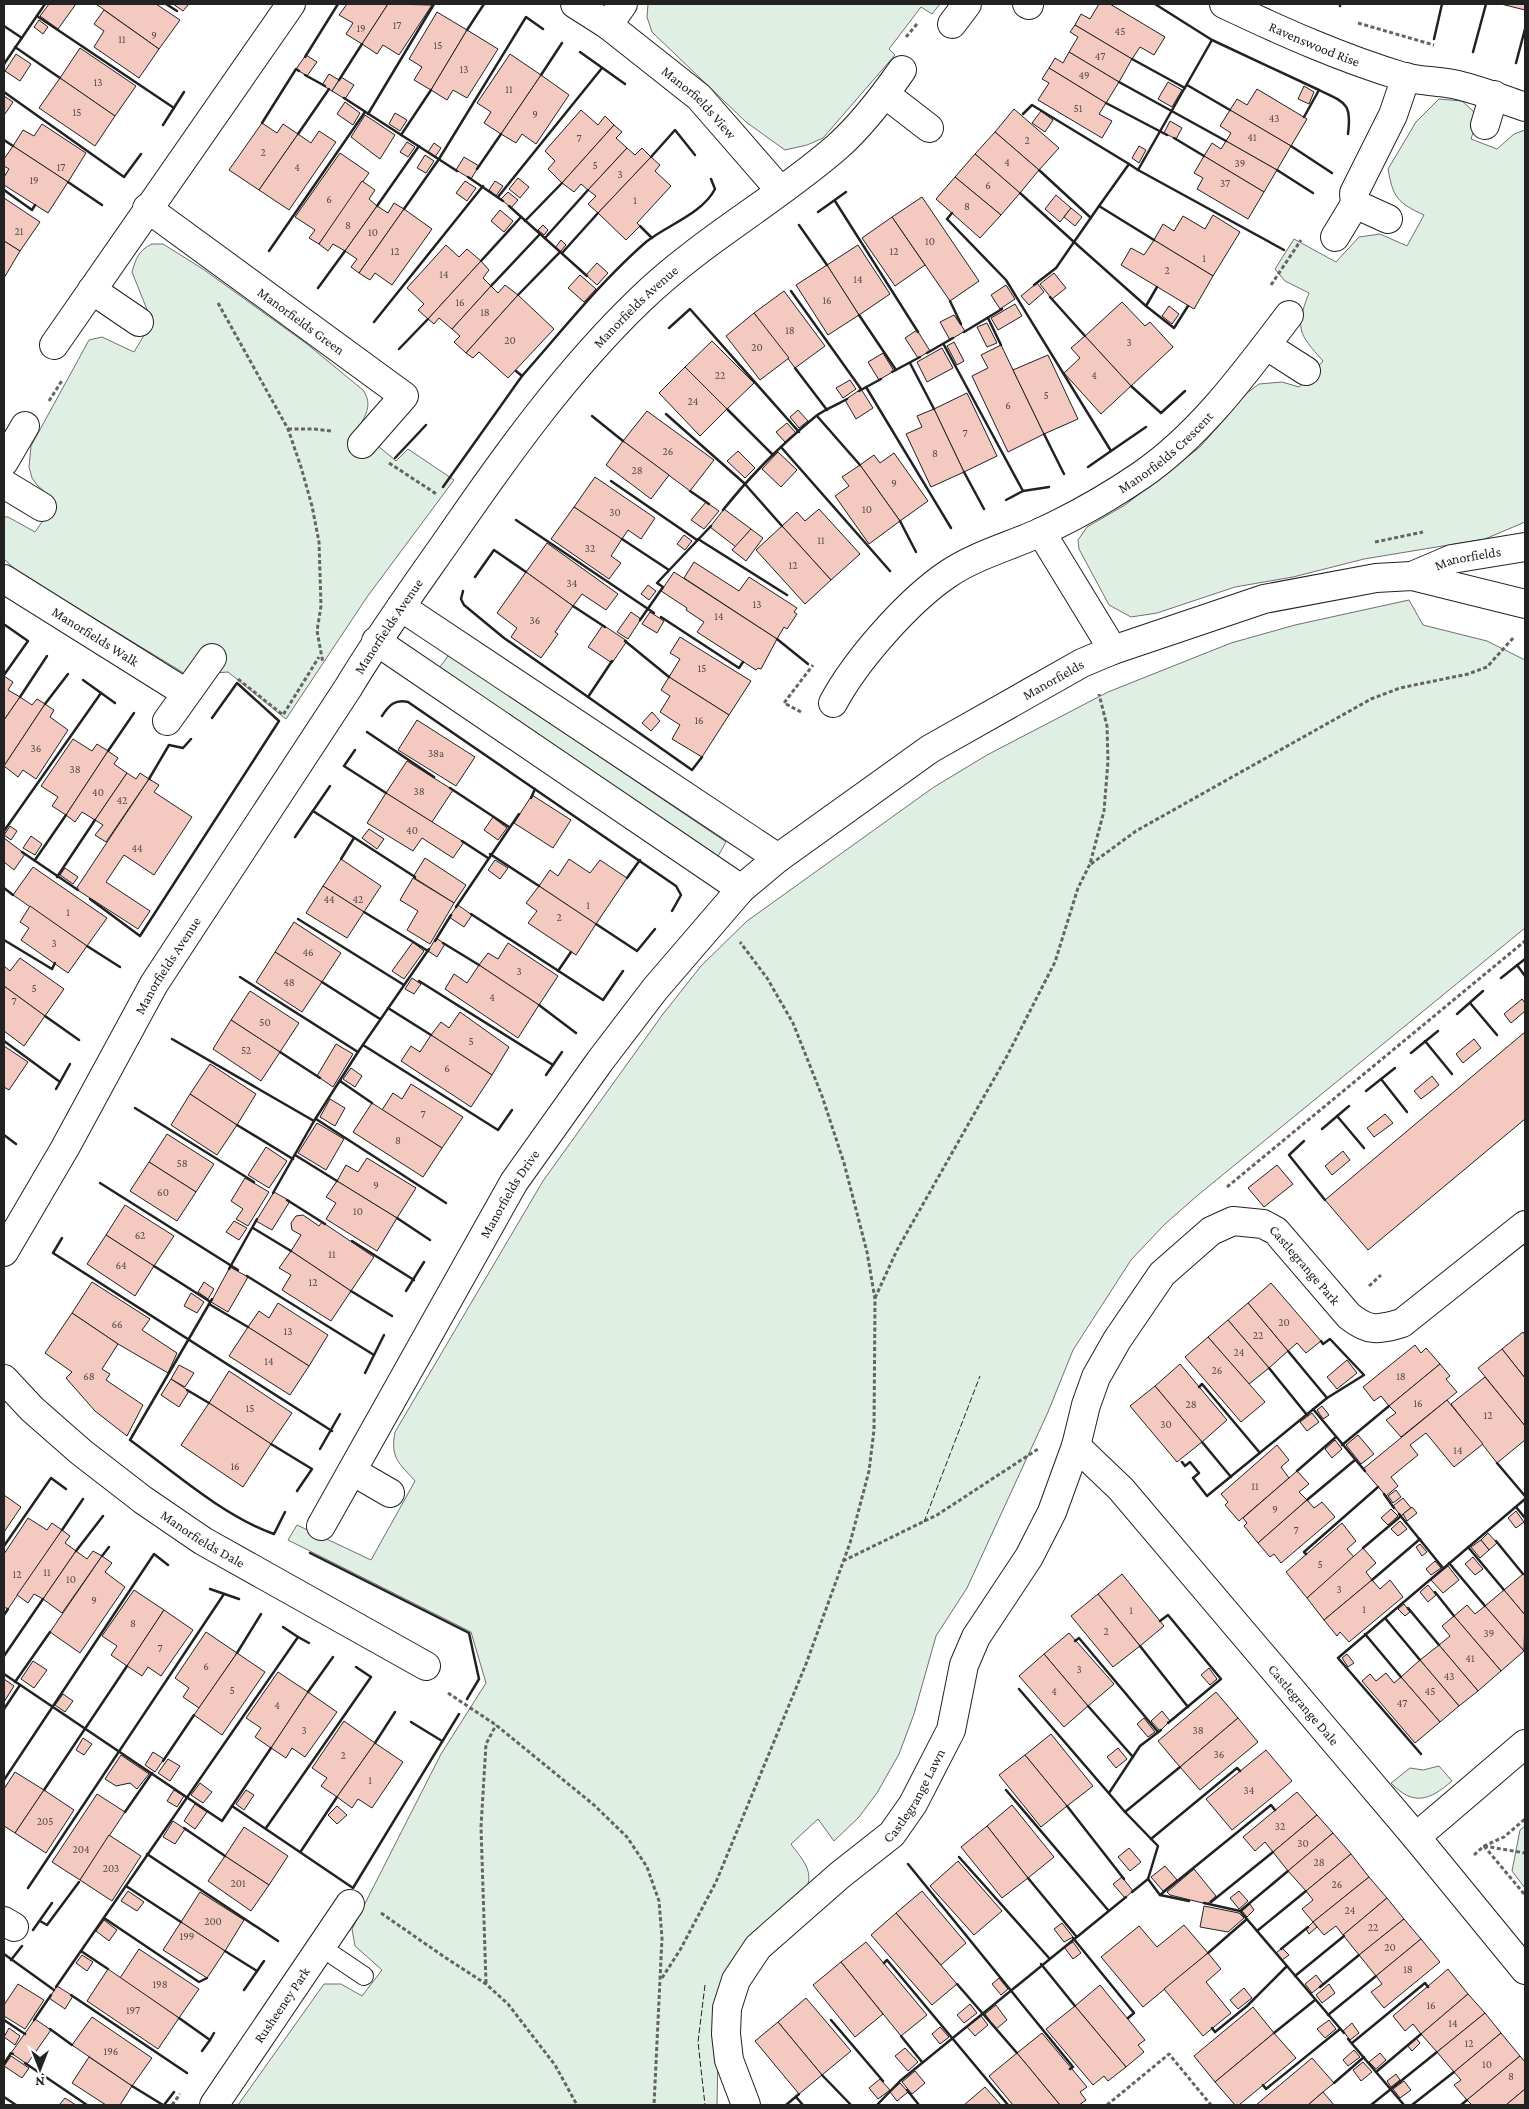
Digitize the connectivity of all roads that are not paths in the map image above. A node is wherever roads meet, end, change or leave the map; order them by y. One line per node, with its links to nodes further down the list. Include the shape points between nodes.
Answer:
1 (291, 4): 14 (street)
2 (575, 4): 4 (street, Manorfields View)
3 (1224, 4): 6 (street, Ravenswood Rise, via 1294,38)
4 (615, 14): 12 (street, Manorfields View, via 699,98)
5 (902, 70): 7 (street, Manorfields Avenue)
6 (1406, 78): 8 (street, Ravenswood Rise, via 1453,84); 13 (street, via 1393,115 1354,193)
7 (885, 94): 11 (street); 12 (street, Manorfields Avenue, via 837,146)
8 (1494, 95): 9 (street, Ravenswood Rise); 10 (street)
9 (1525, 107)
10 (1485, 125)
11 (929, 128)
12 (780, 190): 33 (street, Manorfields Avenue, via 670,273 603,338 516,444)
13 (1355, 204): 15 (street); 16 (street)
14 (147, 208): 17 (street); 24 (street, Manorfields Green, via 404,396)
15 (1388, 219)
16 (1335, 237)
17 (92, 290): 19 (street); 20 (street)
18 (1289, 315): 21 (street, Manorfields Crescent)
19 (139, 322)
20 (54, 345)
21 (1267, 346): 22 (street); 28 (street, Manorfields Crescent, via 1196,427 1143,474)
22 (1306, 371)
23 (25, 426): 25 (street)
24 (362, 444)
25 (4, 462)
26 (4, 484): 27 (street)
27 (42, 507)
28 (1041, 532): 35 (street); 38 (street, Manorfields Crescent, via 949,573 915,600 876,643)
29 (1525, 547): 30 (street, Manorfields, via 1452,559)
30 (1412, 576): 32 (street, Manorfields); 35 (street, Manorfields, via 1376,578 1264,599)
31 (4, 579): 37 (street, Manorfields Walk)
32 (1525, 604)
33 (401, 607): 34 (street, Manorfields Avenue); 40 (street)
34 (376, 641): 41 (street); 43 (street, Manorfields Avenue, via 154,984)
35 (1113, 650): 40 (street, Manorfields, via 1082,663 930,749)
36 (212, 658): 37 (street)
37 (186, 693): 39 (street)
38 (833, 703)
39 (167, 721)
40 (778, 858): 41 (street, Manorfields)
41 (741, 889): 46 (street, Manorfields Drive, via 612,1044 514,1182)
42 (1525, 1225): 45 (street, Castlegrange Park, via 1402,1323 1379,1330 1361,1326 1349,1316 1276,1231 1250,1222 1233,1221 1221,1225 1167,1269 1131,1319 1096,1377)
43 (4, 1252)
44 (4, 1379): 49 (street, Manorfields Dale, via 32,1409 81,1452 203,1541)
45 (1076, 1446): 51 (street, Castlegrange Dale, via 1121,1489); 57 (street, Castlegrange Lawn, via 1052,1512 1029,1557 976,1637 964,1665 951,1730 913,1804 892,1834 834,1869 758,1947 736,1980 727,2008 726,2034 729,2060)
46 (352, 1471): 47 (street); 48 (street, Manorfields Drive)
47 (390, 1492)
48 (321, 1526)
49 (426, 1666)
50 (1525, 1744): 51 (street)
51 (1416, 1837): 54 (street, Castlegrange Dale)
52 (350, 1904): 53 (street, Rusheeney Park)
53 (321, 1947): 55 (lane); 56 (street, Rusheeney Park)
54 (1525, 1970)
55 (364, 1976)
56 (214, 2105)
57 (746, 2105)

